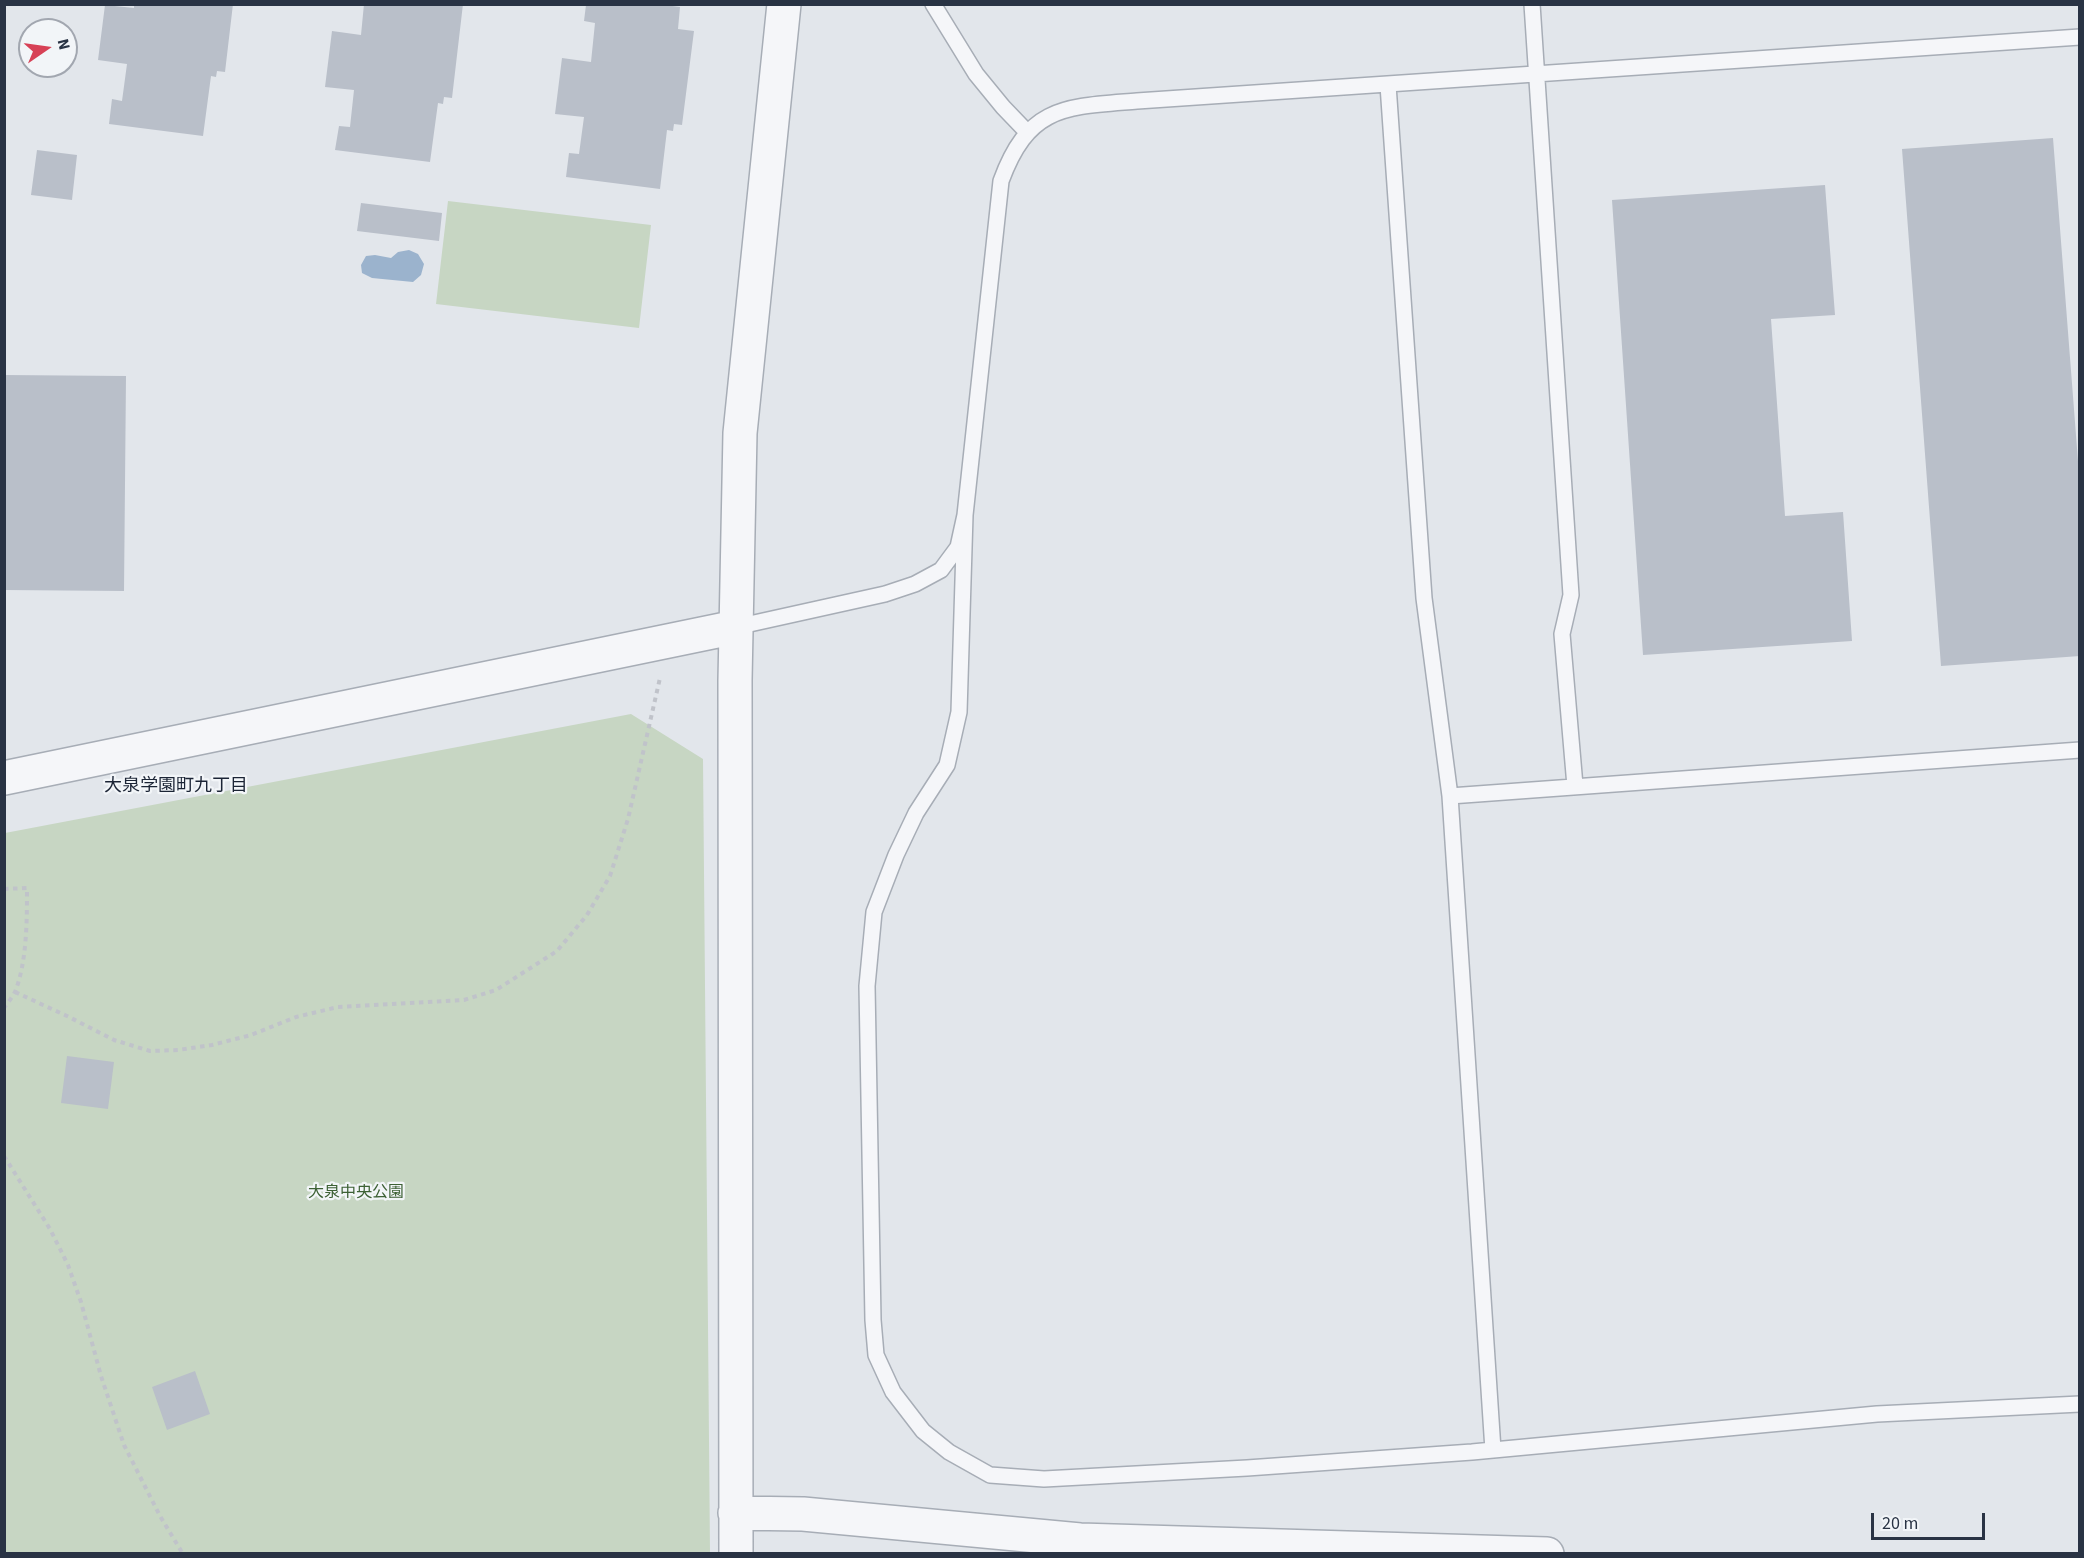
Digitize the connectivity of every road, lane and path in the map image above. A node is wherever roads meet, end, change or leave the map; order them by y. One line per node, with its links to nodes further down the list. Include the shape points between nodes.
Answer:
1 (784, 4): 9 (street, via 740,433)
2 (933, 4): 7 (lane, via 976,74)
3 (1532, 4): 5 (lane)
4 (2079, 37): 5 (lane)
5 (1536, 75): 6 (lane); 13 (lane, via 1571,595 1563,634)
6 (1388, 85): 7 (lane, via 1081,106 1060,111); 14 (lane, via 1424,598)
7 (1027, 132): 8 (lane, via 1008,160 997,204)
8 (965, 515): 9 (lane, via 958,546 941,570 915,584); 20 (lane, via 959,712 947,765 916,813 874,912 867,986 873,1320 876,1355 893,1392 922,1431 990,1475 1044,1479)
9 (736, 627): 10 (street); 21 (street)
10 (669, 641): 12 (street); 16 (path, via 628,819 610,876 587,915 557,951 496,990 464,1000 338,1007 212,1045 150,1051 114,1040)
11 (2079, 750): 13 (lane)
12 (4, 778)
13 (1575, 786): 14 (lane)
14 (1450, 796): 20 (lane)
15 (4, 889): 16 (path, via 27,888 26,937)
16 (15, 992): 17 (path)
17 (4, 1008)
18 (4, 1156): 22 (path, via 68,1265 124,1445)
19 (2079, 1404): 20 (lane, via 1877,1414)
20 (1493, 1450)
21 (735, 1513): 23 (street); 24 (street, via 803,1514 1080,1540)
22 (183, 1554)
23 (736, 1554)
24 (1547, 1554)

